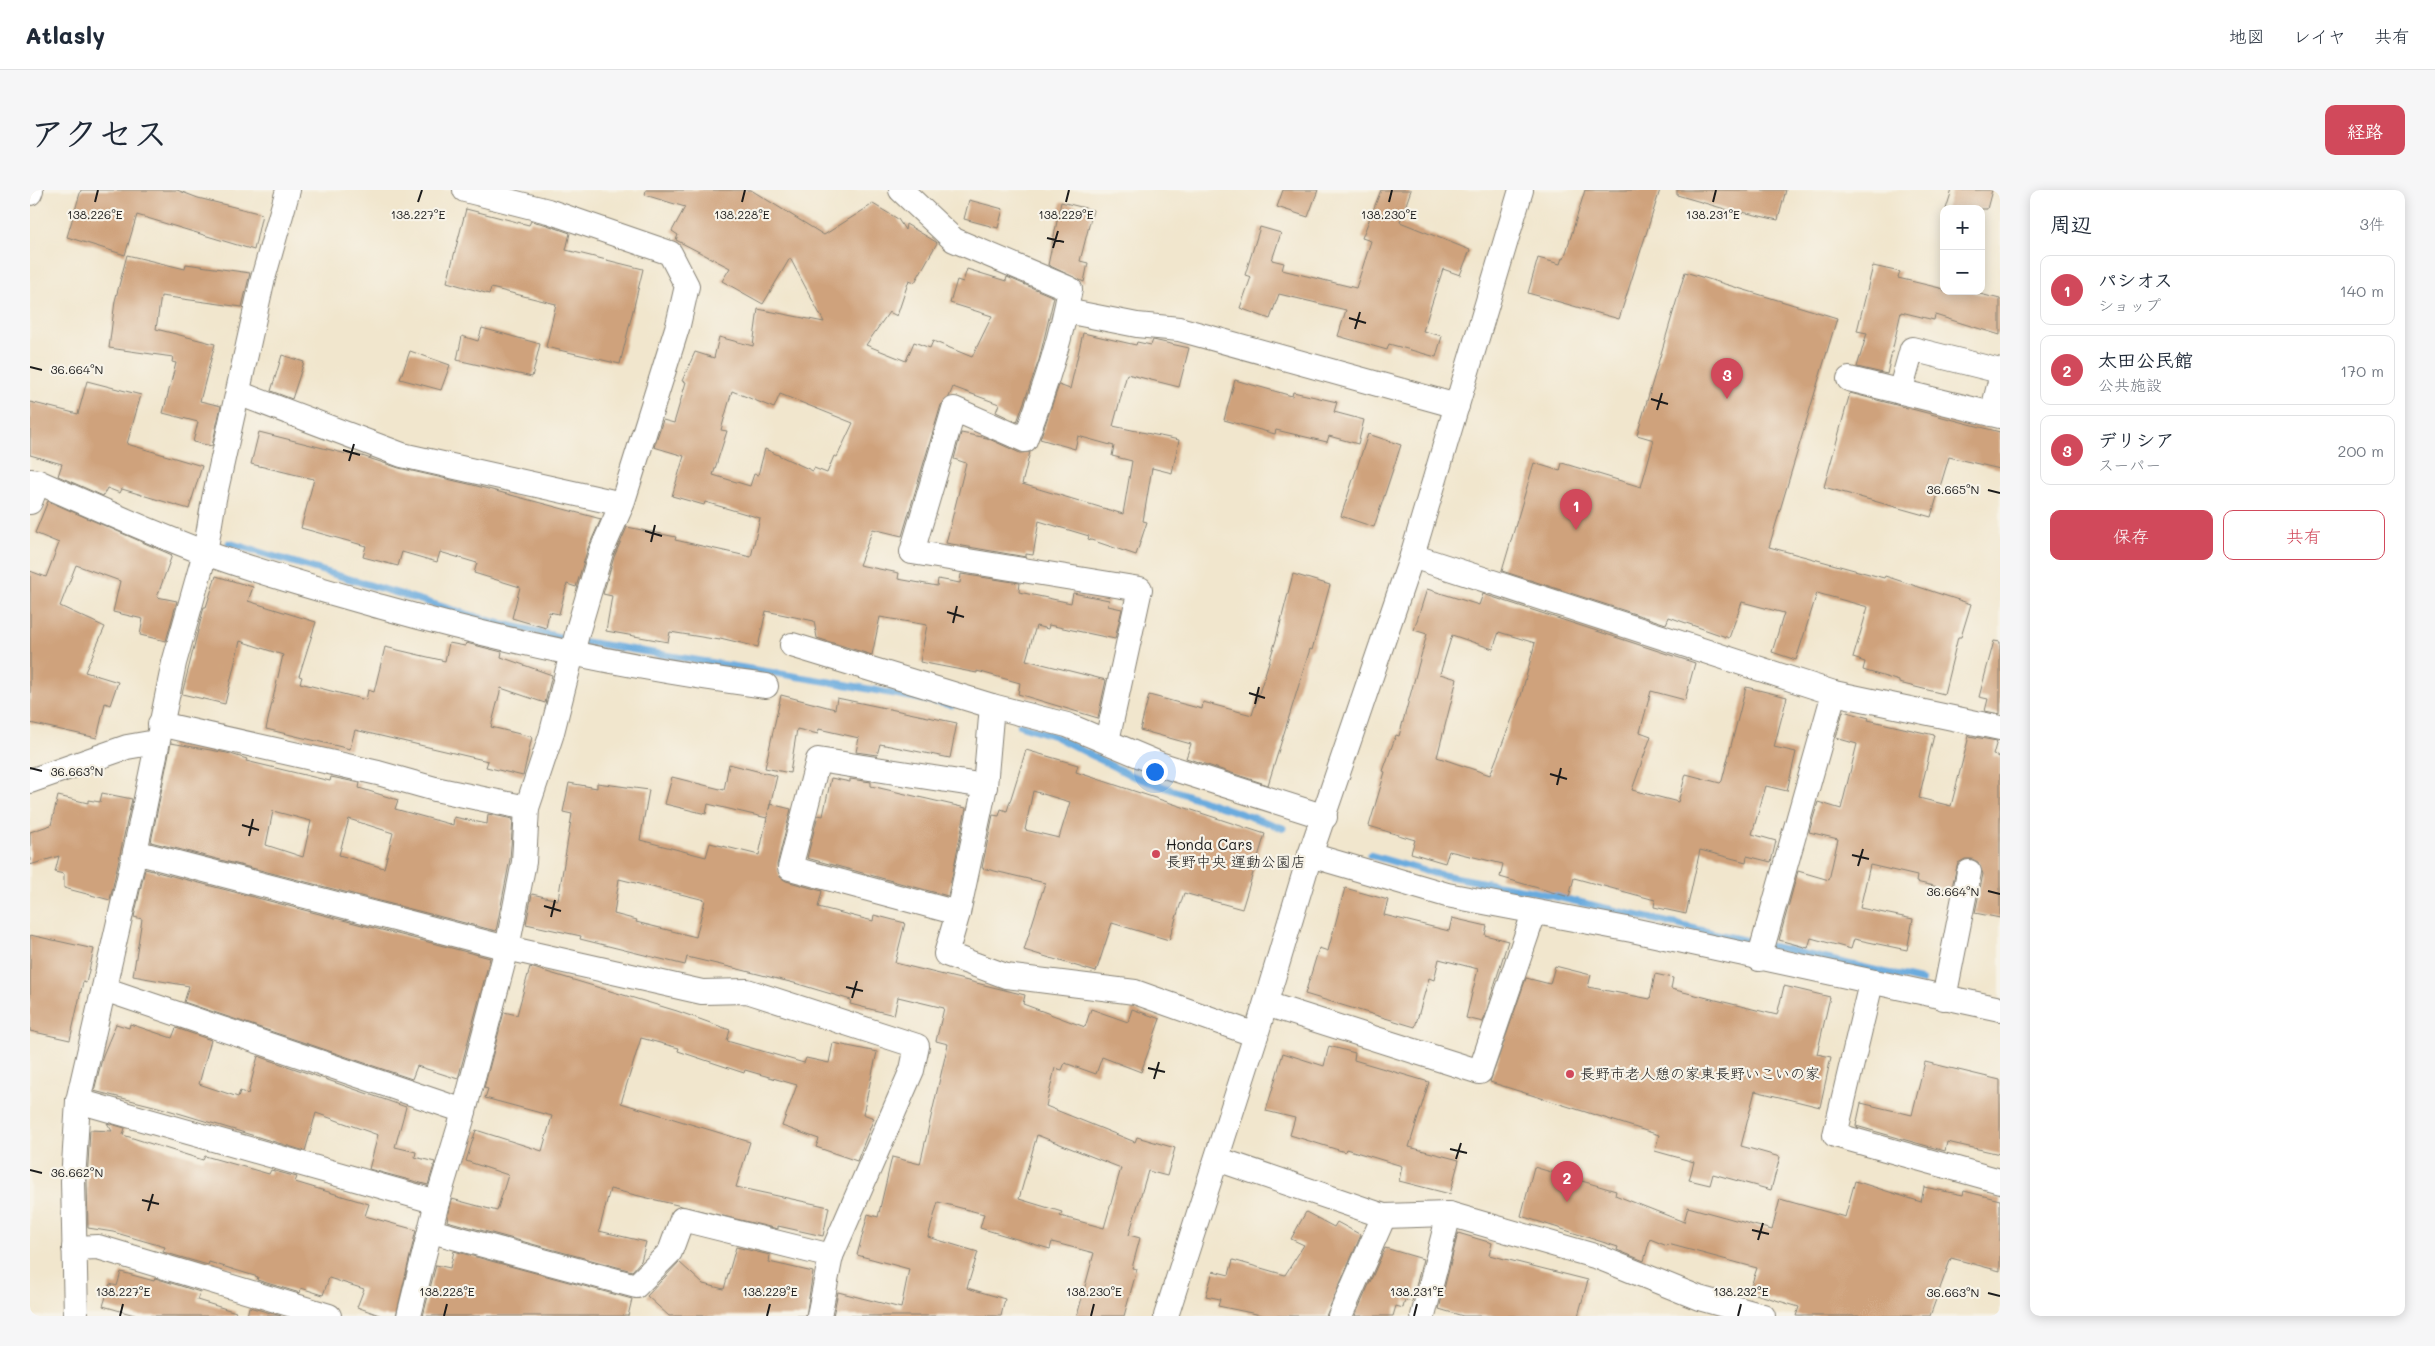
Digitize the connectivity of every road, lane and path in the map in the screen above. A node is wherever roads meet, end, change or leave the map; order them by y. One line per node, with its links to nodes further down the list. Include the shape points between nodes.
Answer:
1 (288, 190): 11 (street, via 262,282)
2 (465, 190): 5 (street)
3 (902, 190): 6 (street, via 954,240 1070,289)
4 (1522, 190): 12 (street)
5 (495, 194): 15 (street, via 670,253 688,286)
6 (1066, 311): 12 (street, via 1137,325 1179,329); 25 (street, via 1025,440 954,409 912,552 1140,589)
7 (2000, 371): 10 (street, via 1912,349)
8 (1849, 379): 10 (street)
9 (2000, 382): 13 (street)
10 (1900, 392): 13 (street)
11 (238, 393): 15 (street, via 402,455); 16 (street)
12 (1457, 406): 17 (street)
13 (1996, 415)
14 (33, 488): 16 (street)
15 (622, 504): 18 (street, via 601,552)
16 (205, 552): 18 (street, via 327,592 428,620); 24 (street)
17 (1412, 556): 21 (street); 29 (street)
18 (575, 643): 20 (street); 28 (street, via 551,736)
19 (792, 645): 22 (street)
20 (766, 686)
21 (1834, 693): 23 (street); 36 (street)
22 (992, 706): 25 (street, via 1067,725); 27 (street)
23 (2000, 728)
24 (158, 733): 26 (street); 28 (street); 30 (street)
25 (1107, 741): 29 (street, via 1162,765)
26 (30, 781)
27 (985, 786): 33 (street); 33 (street, via 818,760 790,868)
28 (527, 808): 35 (street, via 524,862)
29 (1324, 818): 31 (street)
30 (135, 852): 35 (street); 38 (street)
31 (1310, 855): 34 (street, via 1447,895); 40 (street)
32 (1969, 872): 39 (street)
33 (958, 913): 42 (street, via 946,954 1006,976 1135,992)
34 (1534, 913): 36 (street); 40 (street, via 1480,1072)
35 (507, 948): 44 (street); 52 (street, via 702,992 747,991 917,1046 912,1070)
36 (1762, 949): 37 (street)
37 (1871, 983): 39 (street); 46 (street, via 1835,1136)
38 (104, 989): 43 (street); 44 (street)
39 (1946, 990): 41 (street)
40 (1266, 1004): 42 (street)
41 (2000, 1009)
42 (1256, 1035): 45 (street)
43 (78, 1101): 47 (street); 51 (street, via 73,1181)
44 (464, 1111): 47 (street)
45 (1217, 1159): 49 (street); 57 (street)
46 (2000, 1181)
47 (437, 1202): 50 (street)
48 (1449, 1214): 49 (street); 59 (street); 60 (street, via 1598,1257 1699,1298)
49 (1384, 1216): 58 (street)
50 (431, 1231): 52 (street, via 636,1286 670,1252 682,1219); 55 (street)
51 (74, 1248): 53 (street); 54 (street, via 98,1247)
52 (831, 1256): 56 (street)
53 (76, 1316)
54 (330, 1316)
55 (410, 1316)
56 (819, 1316)
57 (1166, 1316)
58 (1340, 1316)
59 (1423, 1316)
60 (1763, 1316)

